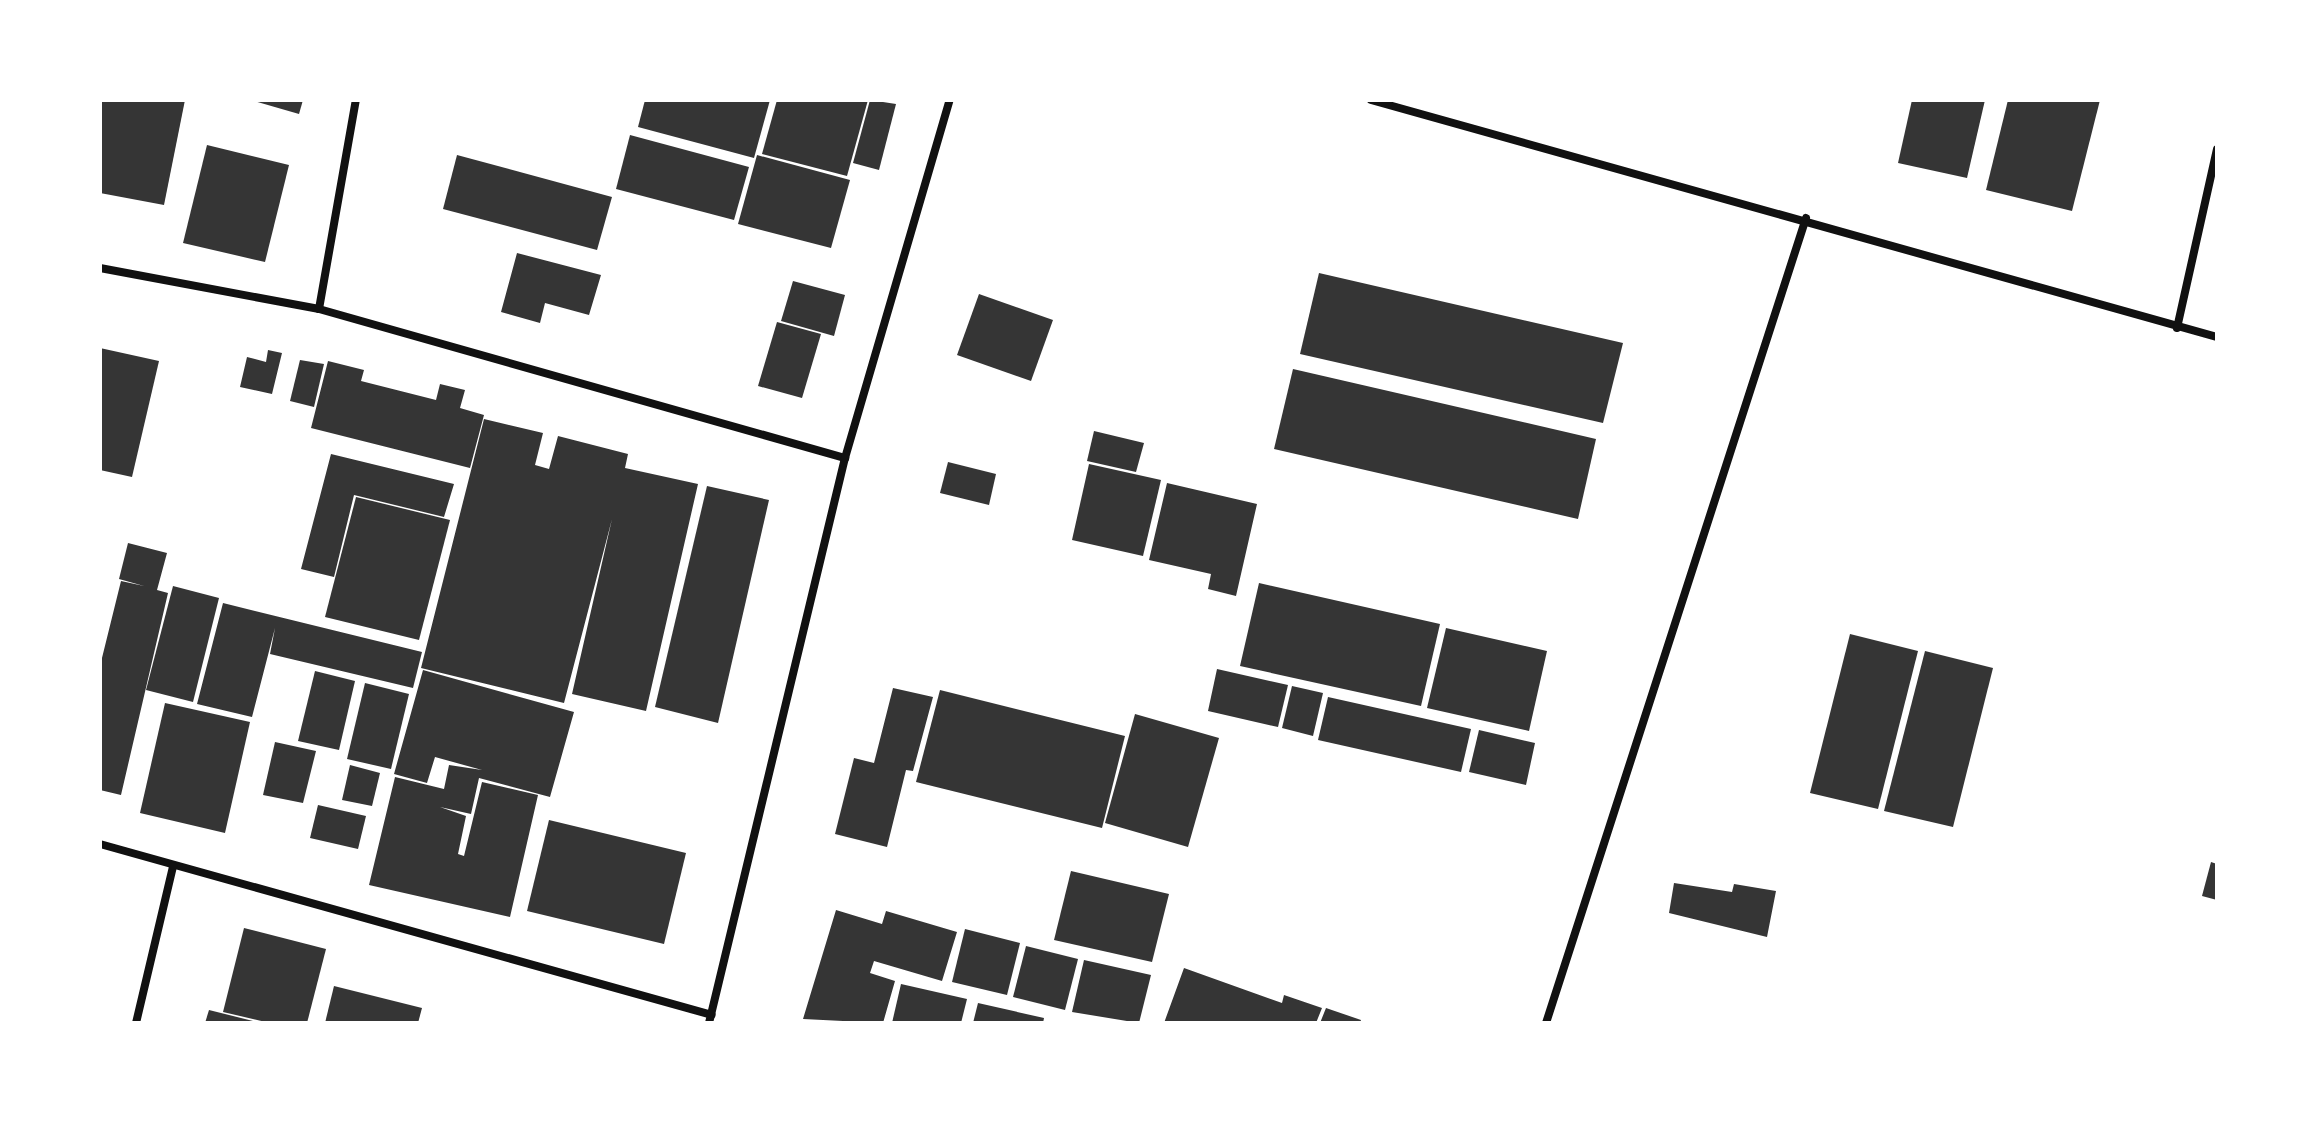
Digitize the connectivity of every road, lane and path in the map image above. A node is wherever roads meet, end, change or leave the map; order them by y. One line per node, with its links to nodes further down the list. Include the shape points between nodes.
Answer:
1 (356, 100): 7 (street)
2 (950, 100): 10 (street)
3 (1371, 100): 5 (street)
4 (2217, 149): 8 (street)
5 (1806, 218): 8 (street); 15 (street)
6 (100, 268): 7 (street)
7 (319, 309): 10 (street)
8 (2177, 328): 9 (street)
9 (2217, 337)
10 (845, 458): 13 (street)
11 (100, 844): 12 (street)
12 (173, 866): 13 (street); 14 (street)
13 (710, 1019)
14 (136, 1023)
15 (1546, 1023)

